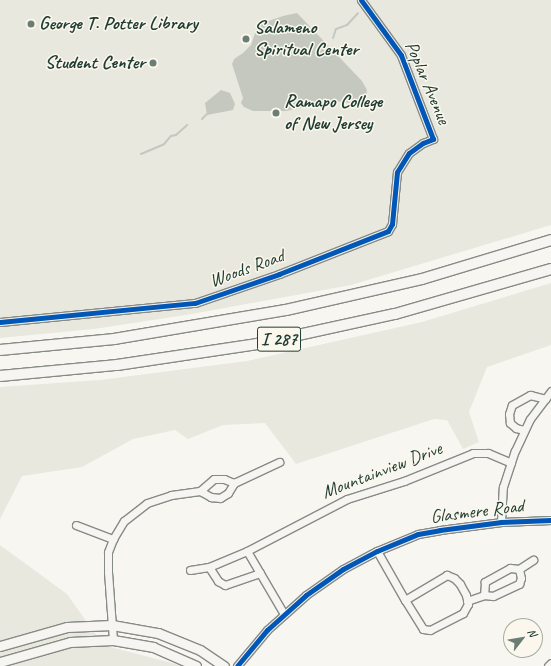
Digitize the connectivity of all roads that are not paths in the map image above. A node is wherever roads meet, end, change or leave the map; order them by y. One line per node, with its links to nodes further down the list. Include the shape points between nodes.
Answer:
1 (361, 0): 2 (street, Poplar Avenue, via 400,55)
2 (433, 140): 5 (street, Woods Road, via 423,143 409,153 397,172 392,224 385,233 195,303)
3 (551, 240): 6 (highway, I 287, via 422,279 314,305 149,334)
4 (551, 269): 7 (highway, I 287, via 395,314 257,344 138,362)
5 (0, 322)
6 (0, 350)
7 (0, 376)
8 (551, 391): 9 (street)
9 (548, 398): 10 (street); 10 (street, via 530,395 512,405 508,414 510,423)
10 (524, 430): 12 (street)
11 (279, 462): 13 (street)
12 (510, 463): 16 (street, via 503,487); 19 (street, Mountainview Drive, via 488,453 473,453 404,481 347,499)
13 (234, 483): 14 (street, via 214,479); 14 (street, via 228,493 220,498 211,497)
14 (200, 491): 18 (street, via 171,495 147,503 124,522)
15 (551, 520): 16 (street, Glasmere Road)
16 (501, 522): 20 (street, Glasmere Road, via 418,534)
17 (76, 525): 18 (street)
18 (113, 539): 30 (street, via 108,552)
19 (247, 551): 22 (street, Mountainview Drive); 25 (street)
20 (377, 551): 27 (street); 29 (street, Glasmere Road, via 326,580)
21 (533, 560): 23 (street)
22 (209, 566): 24 (street, Mountainview Drive); 25 (street, via 218,581 225,585)
23 (519, 569): 26 (street, via 510,568 485,582); 26 (street, via 519,584 493,596)
24 (190, 570)
25 (260, 573): 29 (street)
26 (484, 595): 28 (street)
27 (405, 600): 28 (street, via 447,575 456,579); 28 (street, via 423,629 427,630 464,613)
28 (467, 601)
29 (284, 614): 37 (street, Glasmere Road)
30 (112, 625): 31 (street); 32 (main road, via 67,627); 36 (main road, via 165,635 200,650)
31 (113, 640): 33 (main road, via 70,642); 35 (main road, via 153,647)
32 (0, 646)
33 (0, 662)
34 (551, 663): 38 (street)
35 (196, 666)
36 (224, 666)
37 (237, 666)
38 (548, 666)

